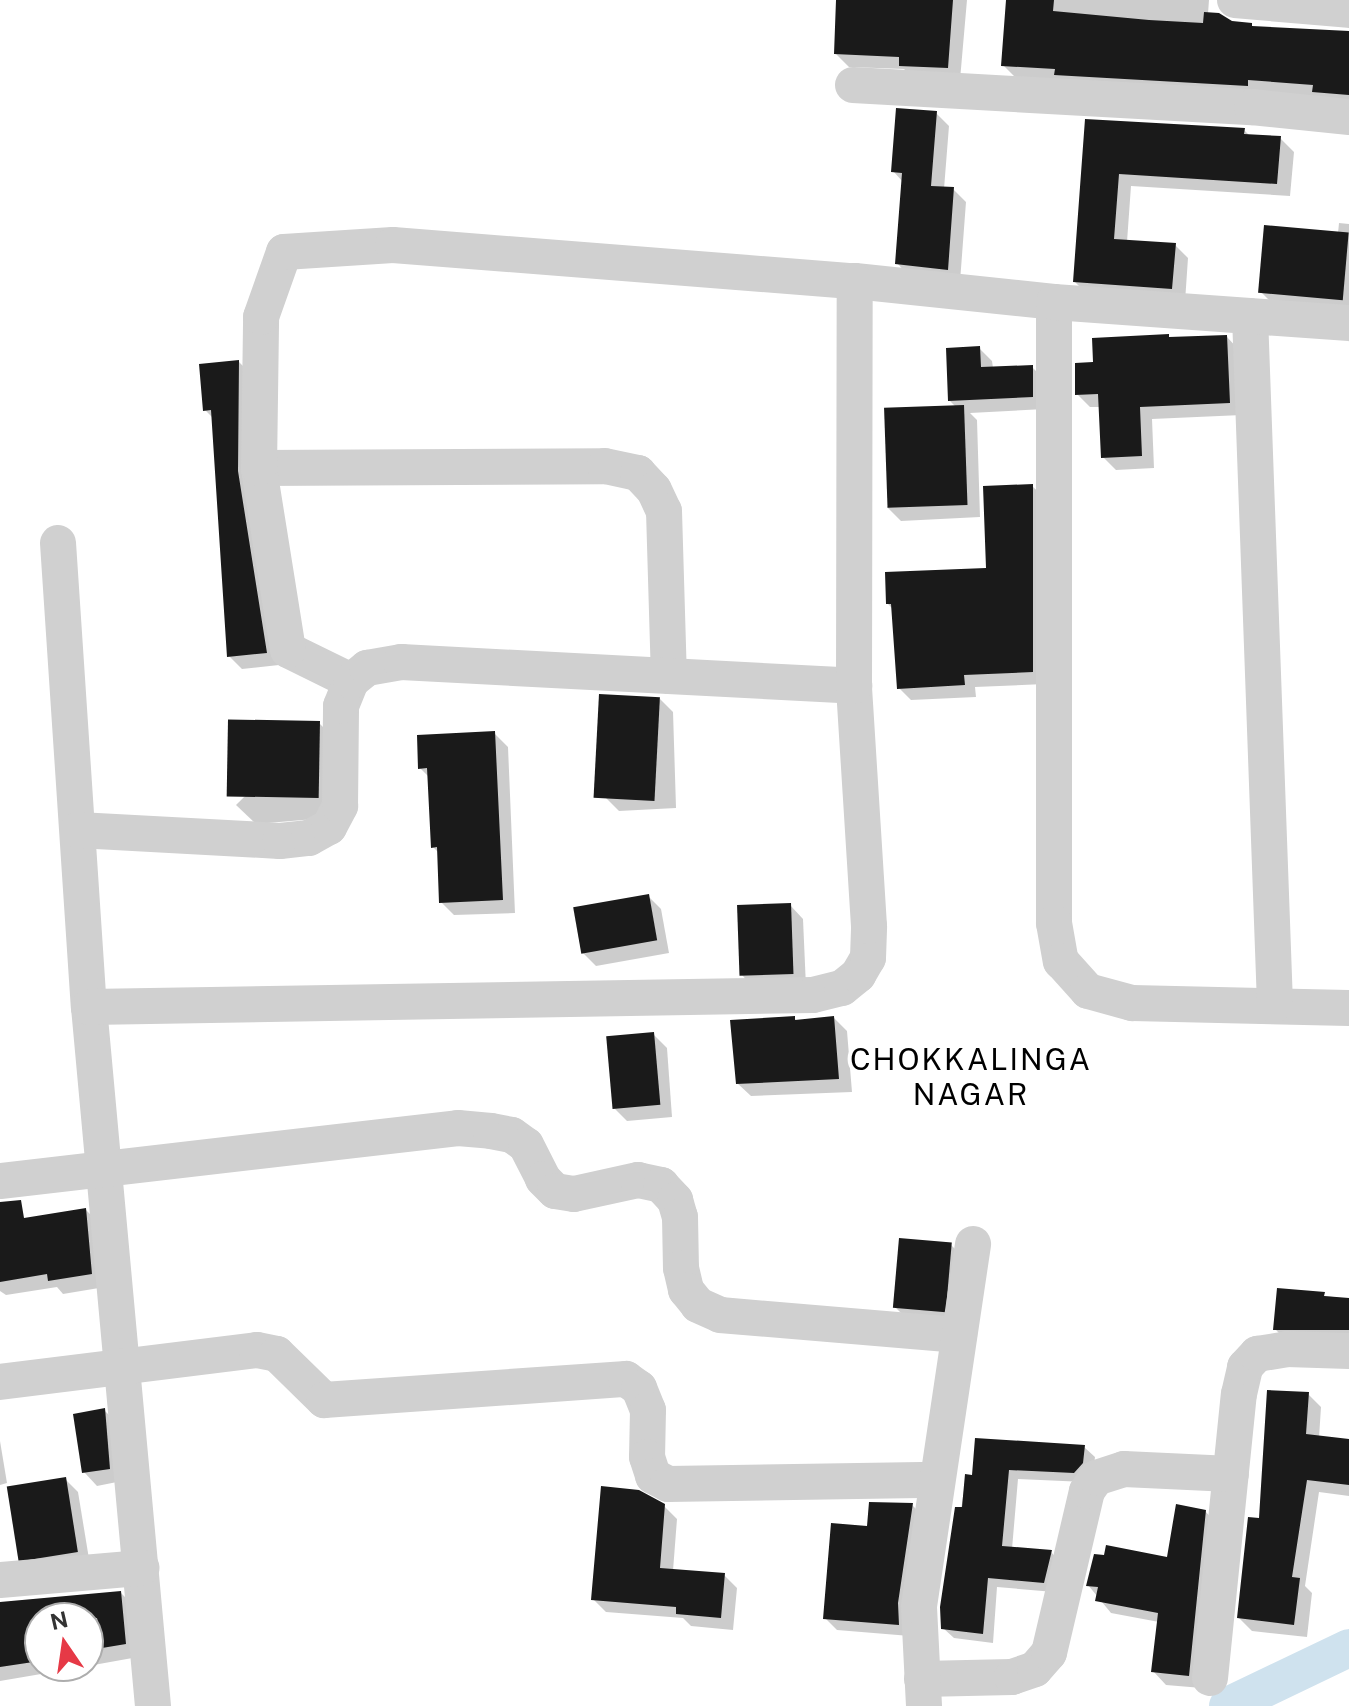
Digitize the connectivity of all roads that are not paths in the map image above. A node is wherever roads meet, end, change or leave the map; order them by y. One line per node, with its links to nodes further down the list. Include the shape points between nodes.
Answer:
1 (1235, 0): 2 (street)
2 (1349, 10)
3 (853, 85): 4 (street)
4 (1349, 117)
5 (855, 281): 6 (street); 9 (street, via 393,245 284,252 261,317); 13 (street)
6 (1054, 302): 7 (street); 15 (street, via 1054,923 1061,961 1088,991 1132,1003)
7 (1250, 316): 8 (street); 15 (street)
8 (1349, 323)
9 (259, 468): 11 (street, via 605,466 638,473 664,511); 12 (street, via 288,650)
10 (58, 543): 14 (street)
11 (669, 676): 12 (street, via 401,662 367,668); 13 (street)
12 (351, 681): 14 (street, via 341,706 340,806 329,827 309,838 280,841)
13 (854, 686): 16 (street, via 868,958 842,988 797,996)
14 (78, 830): 16 (street)
15 (1275, 1005): 17 (street)
16 (89, 1007): 18 (street)
17 (1349, 1008)
18 (106, 1169): 19 (street); 21 (street, via 458,1128 512,1135 526,1145 555,1191 574,1194 638,1180 661,1185 675,1200 680,1217 686,1290 698,1305 720,1315); 23 (street)
19 (0, 1181)
20 (973, 1244): 21 (street)
21 (959, 1335): 26 (street)
22 (1349, 1351): 25 (street, via 1287,1349 1257,1354 1245,1367 1239,1394)
23 (121, 1366): 24 (street); 26 (street, via 257,1350 277,1354 324,1400 343,1401 626,1379 639,1388 648,1410 647,1457 653,1476 668,1484); 27 (street)
24 (0, 1382)
25 (1231, 1474): 29 (street); 30 (street, via 1124,1469 1096,1478 1087,1491 1049,1653 1035,1669 1012,1677)
26 (937, 1480): 30 (street, via 919,1606)
27 (141, 1568): 28 (street); 31 (street)
28 (0, 1580)
29 (1210, 1678)
30 (923, 1693)
31 (153, 1706)

